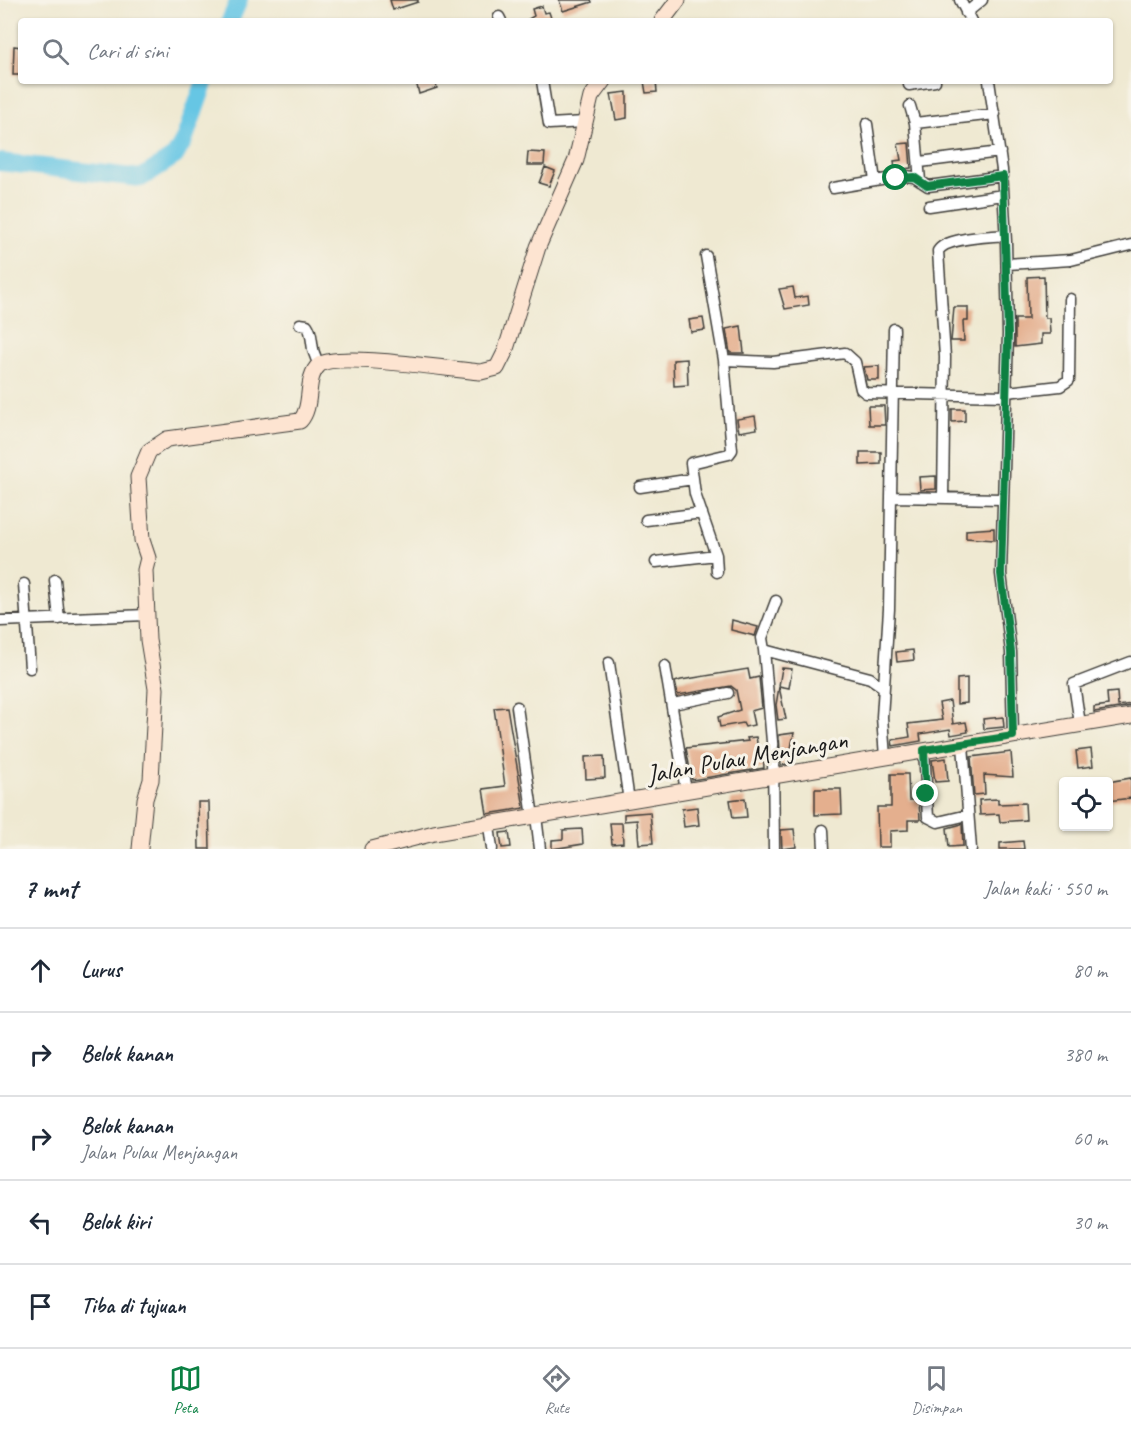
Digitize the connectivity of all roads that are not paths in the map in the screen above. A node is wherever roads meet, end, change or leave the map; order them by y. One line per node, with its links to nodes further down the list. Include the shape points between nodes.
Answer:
1 (960, 0): 3 (street)
2 (982, 0): 3 (street)
3 (969, 17)
4 (542, 84): 11 (street, via 549,124)
5 (601, 84): 11 (street, via 591,97)
6 (916, 84): 8 (street)
7 (990, 84): 10 (street)
8 (909, 85)
9 (910, 106): 12 (street)
10 (995, 114): 12 (street); 14 (street)
11 (585, 122): 30 (street, via 576,160 538,247 497,368 481,372 353,360)
12 (915, 123): 15 (street)
13 (867, 124): 17 (street)
14 (1000, 152): 15 (street); 16 (street)
15 (920, 162): 18 (street)
16 (1003, 176): 18 (street, via 927,186); 20 (street)
17 (875, 181): 18 (street, via 911,176); 19 (street)
18 (920, 181)
19 (833, 188)
20 (1003, 195): 21 (street); 22 (street)
21 (929, 206)
22 (1005, 236): 25 (street); 33 (street, via 954,241 938,251)
23 (1131, 245): 25 (street, via 1071,260)
24 (706, 256): 29 (street)
25 (1007, 264): 32 (street)
26 (1070, 298): 32 (street, via 1069,380 1060,386)
27 (300, 324): 30 (street, via 310,330 311,349)
28 (894, 329): 31 (street)
29 (724, 360): 31 (street, via 773,362 845,353 855,362 863,392); 34 (street, via 732,450 691,464)
30 (320, 364): 47 (street, via 313,374 306,412 300,421 167,439 149,451 140,468 138,485 142,540 147,553)
31 (893, 394): 33 (street); 36 (street)
32 (1007, 394): 33 (street); 38 (street)
33 (944, 395): 37 (street)
34 (693, 479): 35 (street); 39 (street)
35 (640, 487)
36 (892, 497): 37 (street); 56 (street)
37 (943, 498): 38 (street)
38 (1003, 499): 62 (street, via 1001,574 1011,652)
39 (702, 513): 40 (street); 41 (street)
40 (646, 520)
41 (716, 555): 42 (street); 43 (street)
42 (656, 562)
43 (717, 572)
44 (55, 580): 48 (street)
45 (24, 584): 50 (street)
46 (776, 601): 51 (street, via 762,638)
47 (147, 615): 48 (street); 73 (street, via 156,696 151,780)
48 (59, 619): 50 (street)
49 (0, 621): 50 (street)
50 (26, 621): 55 (street)
51 (764, 650): 56 (street, via 870,678); 66 (street)
52 (1131, 662): 61 (street, via 1074,684)
53 (609, 663): 68 (street)
54 (665, 666): 58 (street)
55 (30, 668)
56 (883, 687): 65 (street)
57 (728, 693): 58 (street)
58 (673, 704): 67 (street)
59 (517, 707): 70 (street)
60 (1131, 716): 61 (street, Jalan Pulau Menjangan)
61 (1080, 724): 62 (street, Jalan Pulau Menjangan)
62 (1013, 736): 63 (street, Jalan Pulau Menjangan)
63 (963, 745): 64 (street, Jalan Pulau Menjangan); 69 (street)
64 (924, 750): 65 (street, Jalan Pulau Menjangan); 69 (street, via 928,817 938,822)
65 (885, 757): 66 (street, Jalan Pulau Menjangan)
66 (774, 775): 67 (street, Jalan Pulau Menjangan); 77 (street)
67 (686, 791): 68 (street, Jalan Pulau Menjangan)
68 (629, 801): 70 (street, Jalan Pulau Menjangan)
69 (968, 815): 79 (street)
70 (535, 817): 71 (street, Jalan Pulau Menjangan); 76 (street)
71 (489, 825): 74 (street, Jalan Pulau Menjangan, via 417,836); 75 (street)
72 (823, 830): 78 (street)
73 (140, 849)
74 (372, 849)
75 (492, 849)
76 (540, 849)
77 (774, 849)
78 (824, 849)
79 (971, 849)

